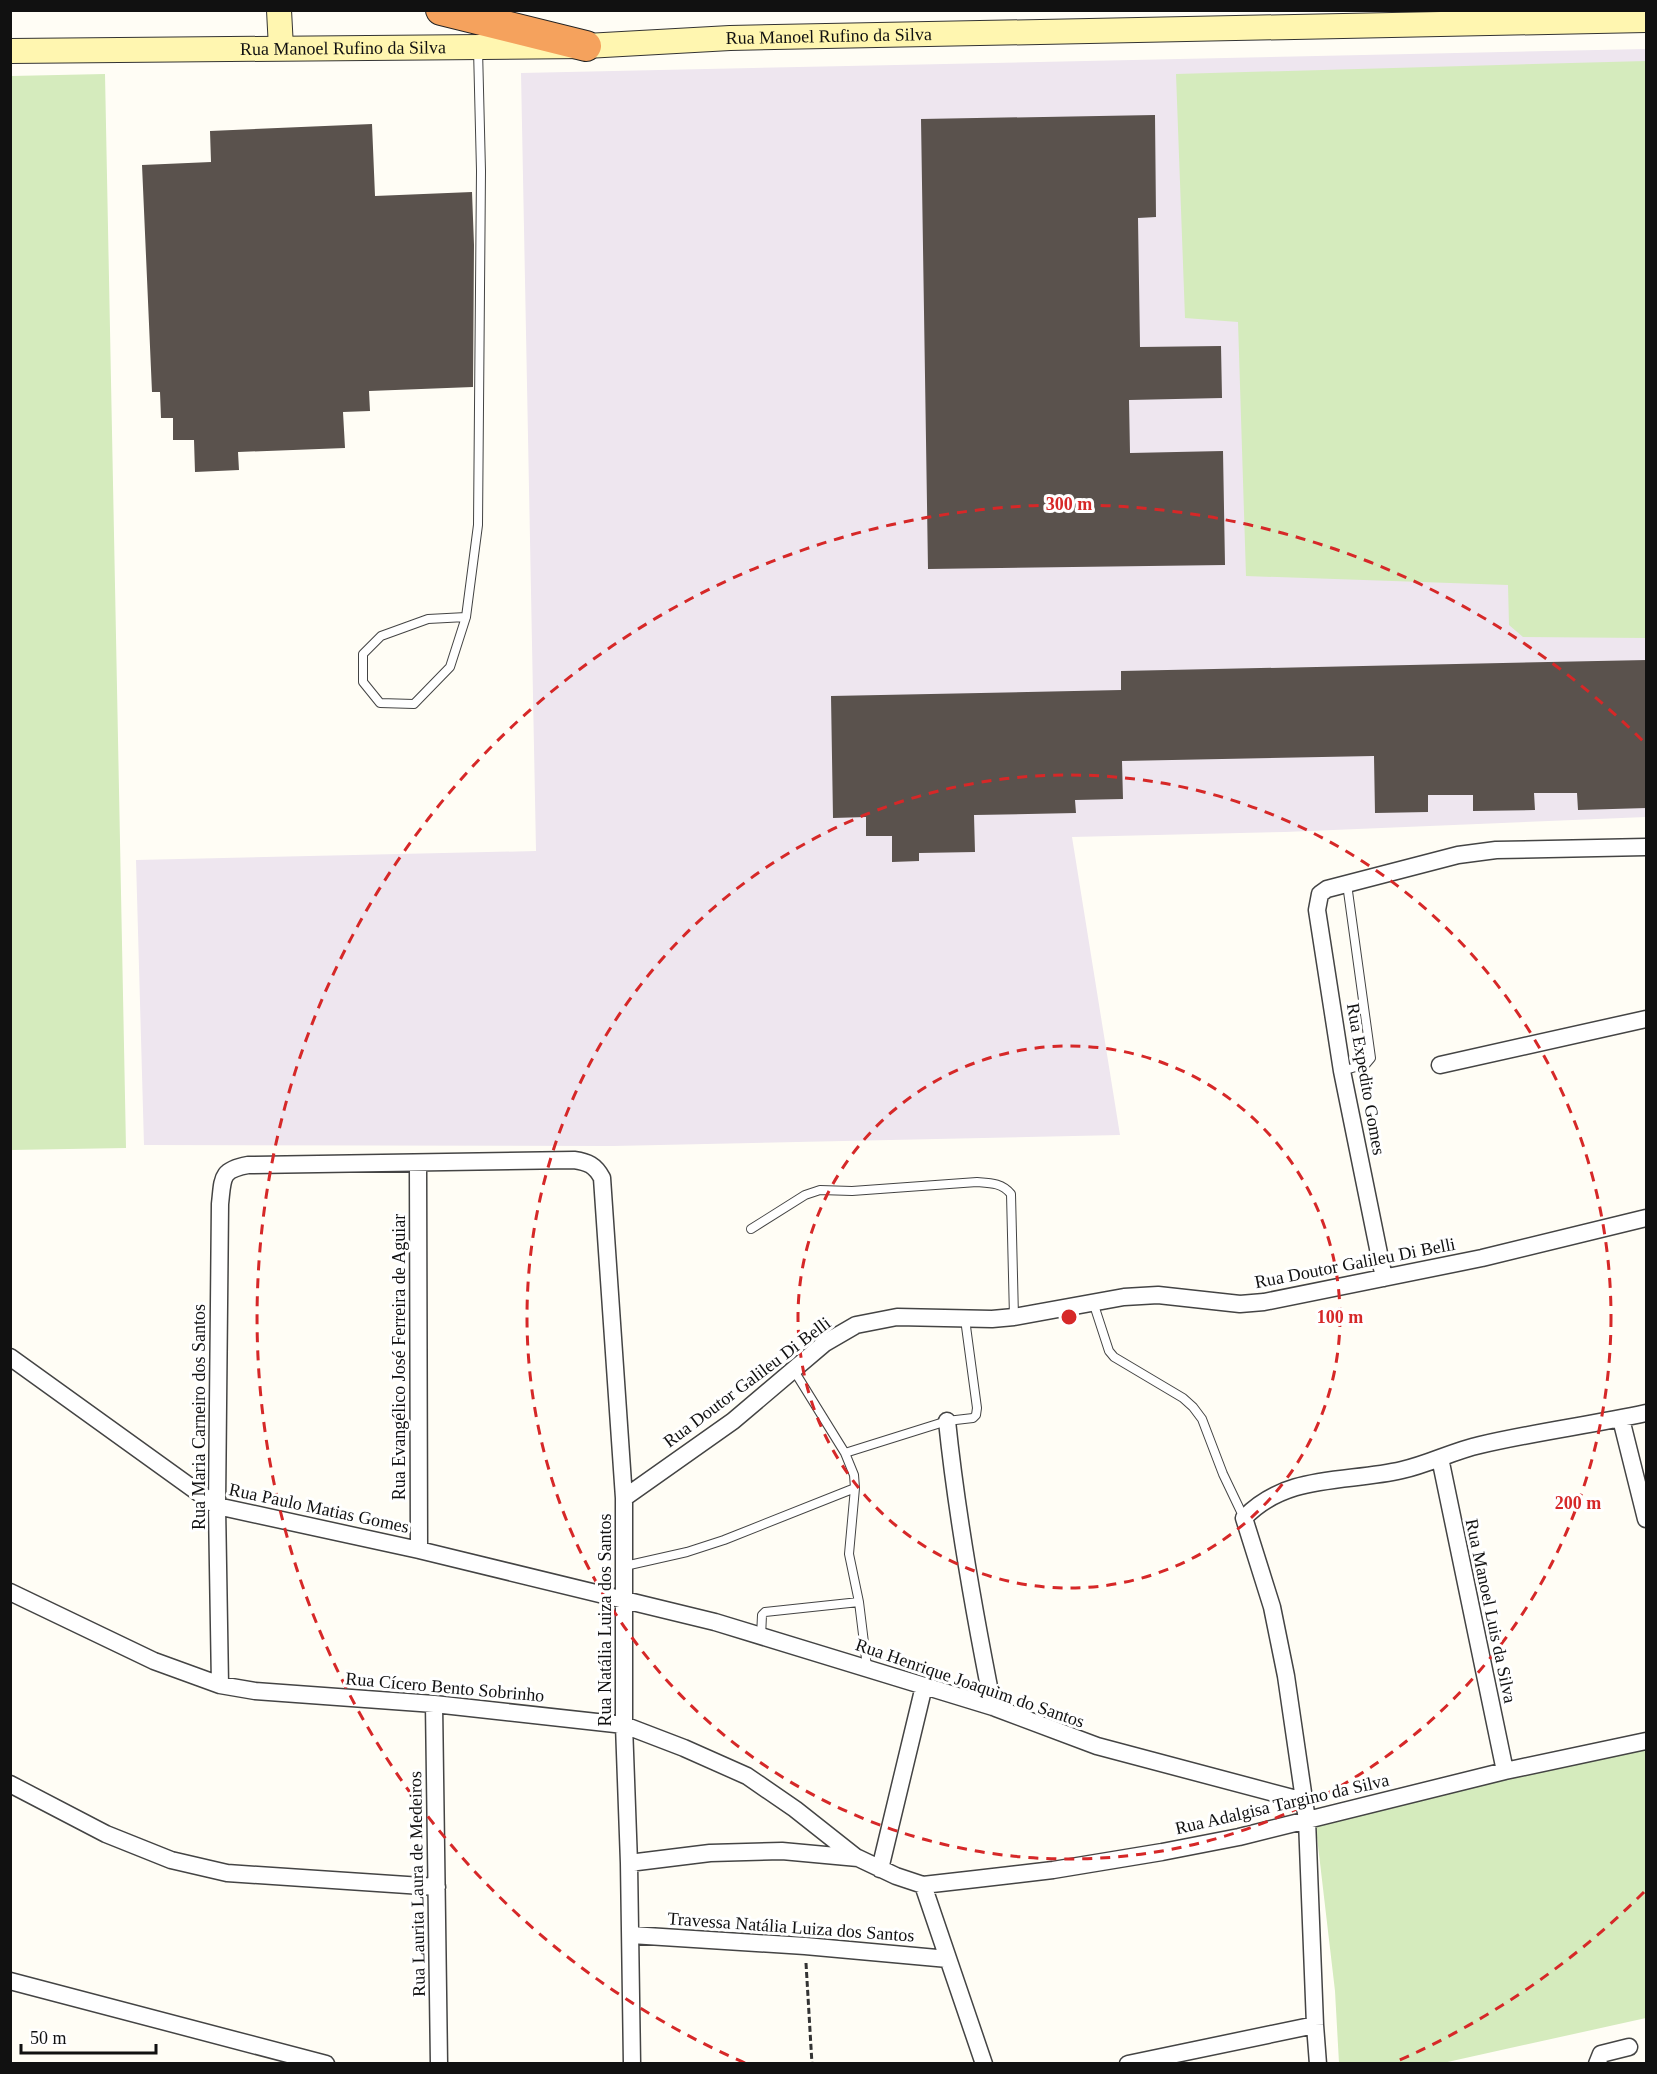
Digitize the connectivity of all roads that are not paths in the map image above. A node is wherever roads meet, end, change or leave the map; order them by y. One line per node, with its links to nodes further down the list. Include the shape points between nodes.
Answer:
1 (279, 10): 5 (main road)
2 (441, 10): 4 (highway)
3 (1647, 20): 4 (main road, Rua Manoel Rufino da Silva, via 742,38)
4 (586, 46): 6 (main road, Rua Manoel Rufino da Silva)
5 (281, 48): 6 (main road, Rua Manoel Rufino da Silva); 7 (main road, Rua Manoel Rufino da Silva)
6 (477, 48): 8 (lane, via 481,171 480,460 478,525)
7 (10, 51)
8 (466, 616): 8 (lane, via 428,620 381,636 363,654 363,682 380,703 414,704 450,667)
9 (1647, 847): 10 (street, via 1496,850 1458,855)
10 (1347, 884): 13 (street, Rua Expedito Gomes, via 1320,894 1317,910); 13 (lane, via 1371,1058 1366,1064)
11 (1647, 1019): 12 (street)
12 (1440, 1065)
13 (1342, 1071): 17 (street, Rua Expedito Gomes)
14 (418, 1163): 29 (street, Rua Natália Luiza dos Santos, via 574,1160 588,1162 602,1178); 30 (street, Rua Maria Carneiro dos Santos, via 248,1165 232,1168 225,1175 220,1203); 33 (street, Rua Evangélico José Ferreira de Aguiar)
15 (1647, 1218): 17 (street, Rua Doutor Galileu Di Belli)
16 (751, 1229): 19 (lane, via 806,1194 820,1190 977,1182 1002,1185 1011,1194)
17 (1384, 1278): 18 (street, Rua Doutor Galileu Di Belli, via 1240,1304 1158,1296)
18 (1093, 1302): 19 (street, Rua Doutor Galileu Di Belli); 31 (lane, via 1114,1357 1183,1398 1202,1419)
19 (1014, 1317): 20 (street, Rua Doutor Galileu Di Belli)
20 (965, 1318): 22 (street, Rua Doutor Galileu Di Belli, via 897,1317 856,1325); 25 (lane, via 977,1413 974,1418)
21 (10, 1357): 30 (street, Rua Paulo Matias Gomes)
22 (793, 1369): 26 (lane); 29 (street, Rua Doutor Galileu Di Belli, via 733,1421)
23 (1647, 1413): 24 (street)
24 (1621, 1419): 27 (street, via 1482,1445); 32 (street)
25 (947, 1421): 26 (lane); 43 (street, via 966,1571)
26 (846, 1453): 28 (lane)
27 (1440, 1458): 31 (street, via 1399,1471 1290,1488 1269,1497); 46 (street, Rua Manoel Luis da Silva)
28 (855, 1488): 34 (lane, via 724,1540); 37 (lane, via 849,1554)
29 (624, 1498): 34 (street, Rua Natália Luiza dos Santos)
30 (217, 1506): 33 (street, Rua Paulo Matias Gomes); 40 (street, Rua Maria Carneiro dos Santos)
31 (1244, 1518): 48 (street, via 1272,1607)
32 (1647, 1519)
33 (419, 1550): 36 (street, Rua Paulo Matias Gomes)
34 (625, 1566): 36 (street, Rua Natália Luiza dos Santos)
35 (10, 1592): 40 (street, Rua Cícero Bento Sobrinho, via 154,1661)
36 (625, 1599): 38 (street, Rua Henrique Joaquim do Santos); 44 (street, Rua Natália Luiza dos Santos)
37 (859, 1602): 38 (lane, via 765,1612); 39 (lane)
38 (761, 1637): 39 (street, Rua Henrique Joaquim do Santos)
39 (867, 1667): 41 (street, Rua Henrique Joaquim do Santos)
40 (220, 1685): 42 (street, Rua Cícero Bento Sobrinho)
41 (924, 1686): 43 (street, Rua Henrique Joaquim do Santos); 52 (street)
42 (434, 1704): 44 (street, Rua Cícero Bento Sobrinho); 54 (street, Rua Laurita Laura de Medeiros)
43 (993, 1707): 48 (street, Rua Henrique Joaquim do Santos, via 1097,1746)
44 (624, 1725): 50 (street, Rua Cícero Bento Sobrinho, via 747,1776); 51 (street, Rua Natália Luiza dos Santos)
45 (1647, 1741): 46 (street, Rua Adalgisa Targino da Silva)
46 (1504, 1771): 49 (street, Rua Adalgisa Targino da Silva)
47 (10, 1784): 54 (street, via 106,1834 171,1860 227,1873)
48 (1304, 1801): 49 (street)
49 (1307, 1820): 53 (street, Rua Adalgisa Targino da Silva, via 1162,1852); 58 (street)
50 (858, 1858): 51 (street, via 782,1851 710,1853); 52 (street)
51 (629, 1863): 55 (street, Rua Natália Luiza dos Santos)
52 (880, 1869): 53 (street)
53 (923, 1885): 56 (street)
54 (437, 1887): 61 (street, Rua Laurita Laura de Medeiros)
55 (631, 1935): 56 (street, Travessa Natália Luiza dos Santos); 62 (street, Rua Natália Luiza dos Santos)
56 (948, 1959): 63 (street)
57 (10, 1981): 60 (street)
58 (1315, 2025): 64 (street); 65 (street)
59 (1629, 2048): 66 (street, via 1601,2054)
60 (326, 2064)
61 (439, 2064)
62 (632, 2064)
63 (984, 2064)
64 (1128, 2064)
65 (1318, 2064)
66 (1597, 2064)

